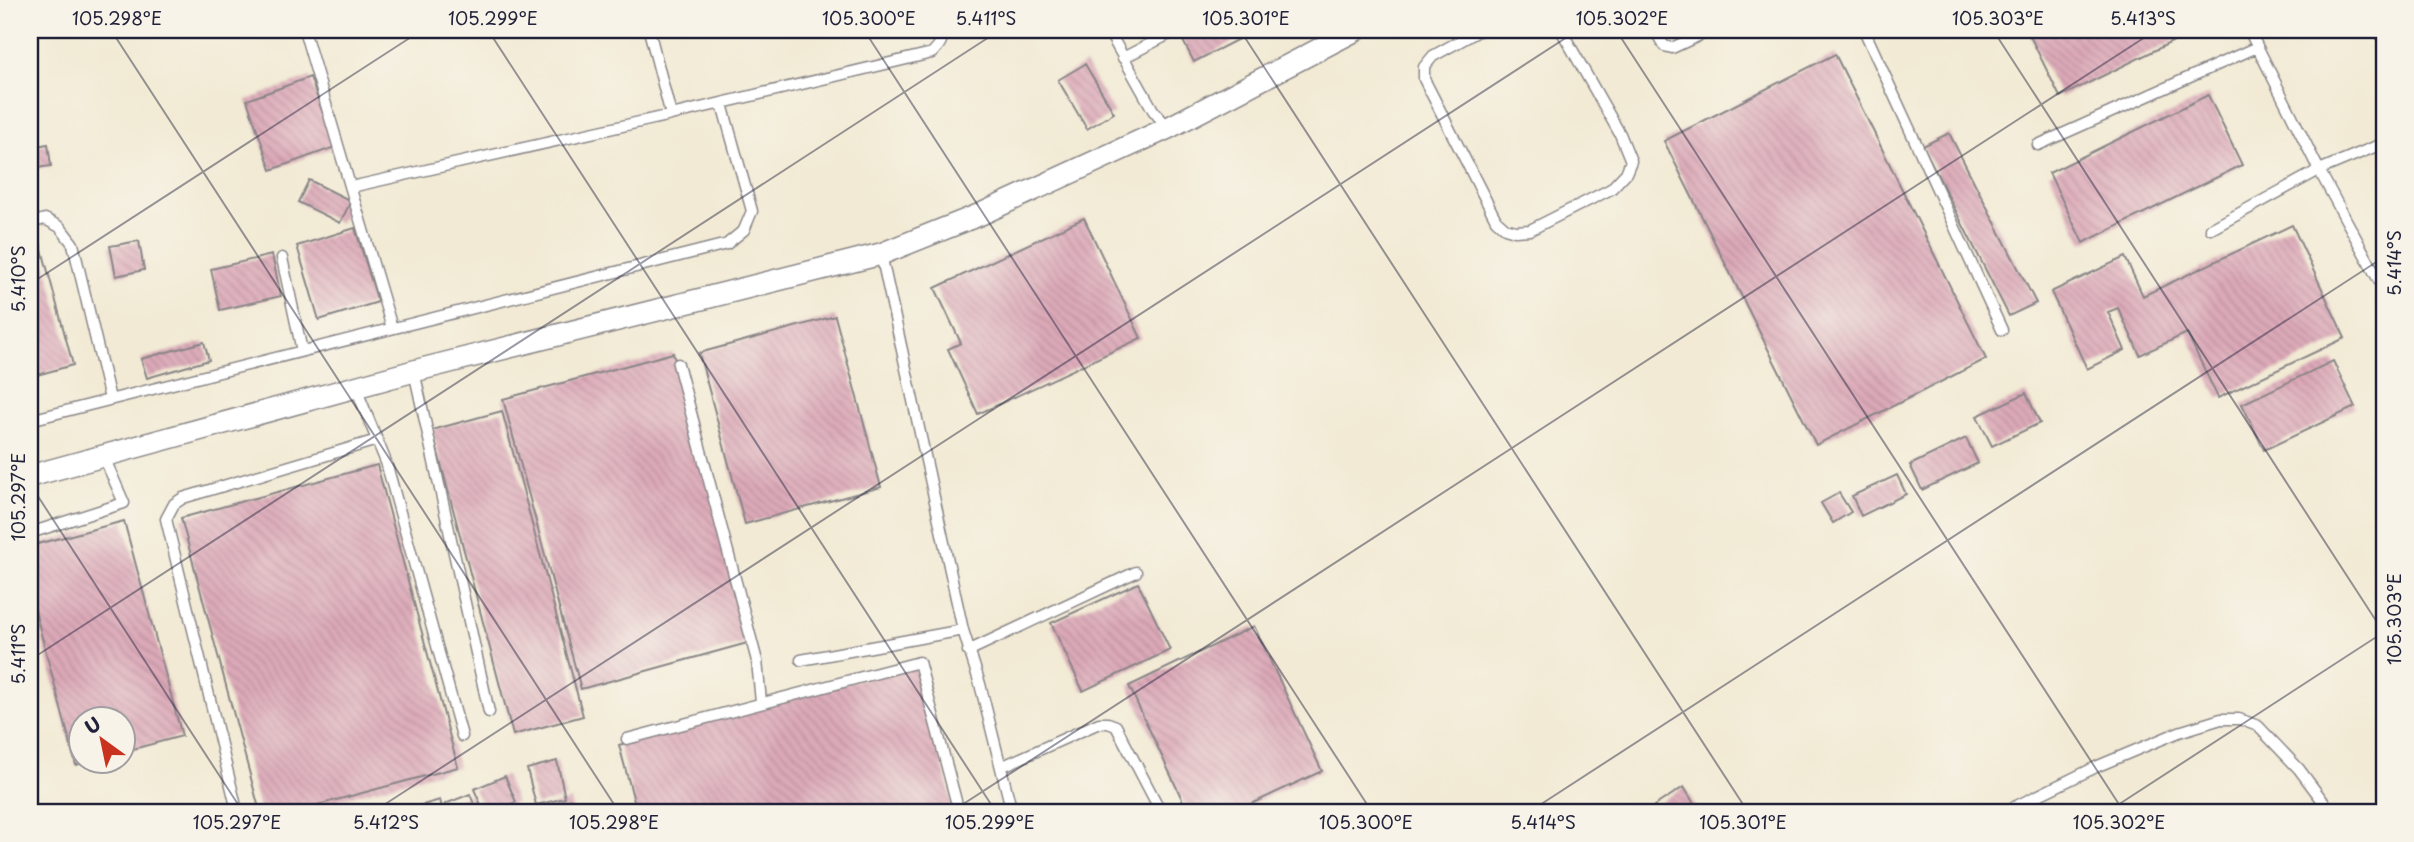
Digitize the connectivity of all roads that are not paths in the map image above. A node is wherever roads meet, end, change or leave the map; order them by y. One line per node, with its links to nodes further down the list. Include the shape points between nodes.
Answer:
1 (304, 30): 21 (lane)
2 (649, 30): 16 (lane)
3 (942, 30): 15 (lane, via 939,46 932,53)
4 (1108, 30): 14 (lane)
5 (1177, 30): 14 (lane)
6 (1356, 30): 17 (street)
7 (1480, 30): 8 (lane, via 1433,56 1424,67 1424,79 1496,220 1515,231 1531,230 1611,189 1631,161)
8 (1561, 30)
9 (1655, 30): 10 (lane, via 1664,46 1672,48)
10 (1711, 30)
11 (1864, 30): 28 (lane)
12 (2249, 30): 13 (lane)
13 (2257, 47): 19 (lane); 20 (lane)
14 (1123, 58): 17 (lane)
15 (722, 104): 16 (lane); 27 (lane, via 751,211 744,229 727,244)
16 (671, 115): 21 (lane)
17 (1168, 128): 24 (street, via 981,214)
18 (2384, 143): 20 (lane)
19 (2038, 145)
20 (2319, 170): 23 (lane); 26 (lane)
21 (351, 187): 27 (lane)
22 (30, 223): 33 (lane, via 45,219 60,227 73,244)
23 (2211, 229)
24 (881, 254): 31 (street); 40 (lane)
25 (282, 258): 29 (lane)
26 (2384, 290)
27 (392, 328): 29 (lane)
28 (2001, 330)
29 (302, 351): 33 (lane)
30 (678, 364): 43 (lane, via 757,662)
31 (414, 370): 32 (street); 44 (lane)
32 (356, 388): 35 (lane); 36 (street)
33 (110, 399): 34 (lane)
34 (30, 420)
35 (377, 440): 45 (lane); 48 (lane, via 183,498 166,519)
36 (104, 457): 37 (street); 38 (lane, via 124,503)
37 (30, 476)
38 (30, 533)
39 (1136, 572): 41 (lane)
40 (962, 630): 41 (lane); 42 (lane)
41 (968, 650): 47 (lane)
42 (801, 660)
43 (761, 702): 46 (lane); 49 (lane, via 919,662)
44 (488, 712)
45 (462, 736)
46 (627, 739)
47 (1001, 767): 50 (lane); 51 (lane, via 1108,723 1116,726)
48 (235, 802)
49 (959, 812)
50 (1012, 812)
51 (1161, 812)
52 (2004, 812): 53 (lane, via 2144,747 2221,719 2258,726 2300,769)
53 (2331, 812)

